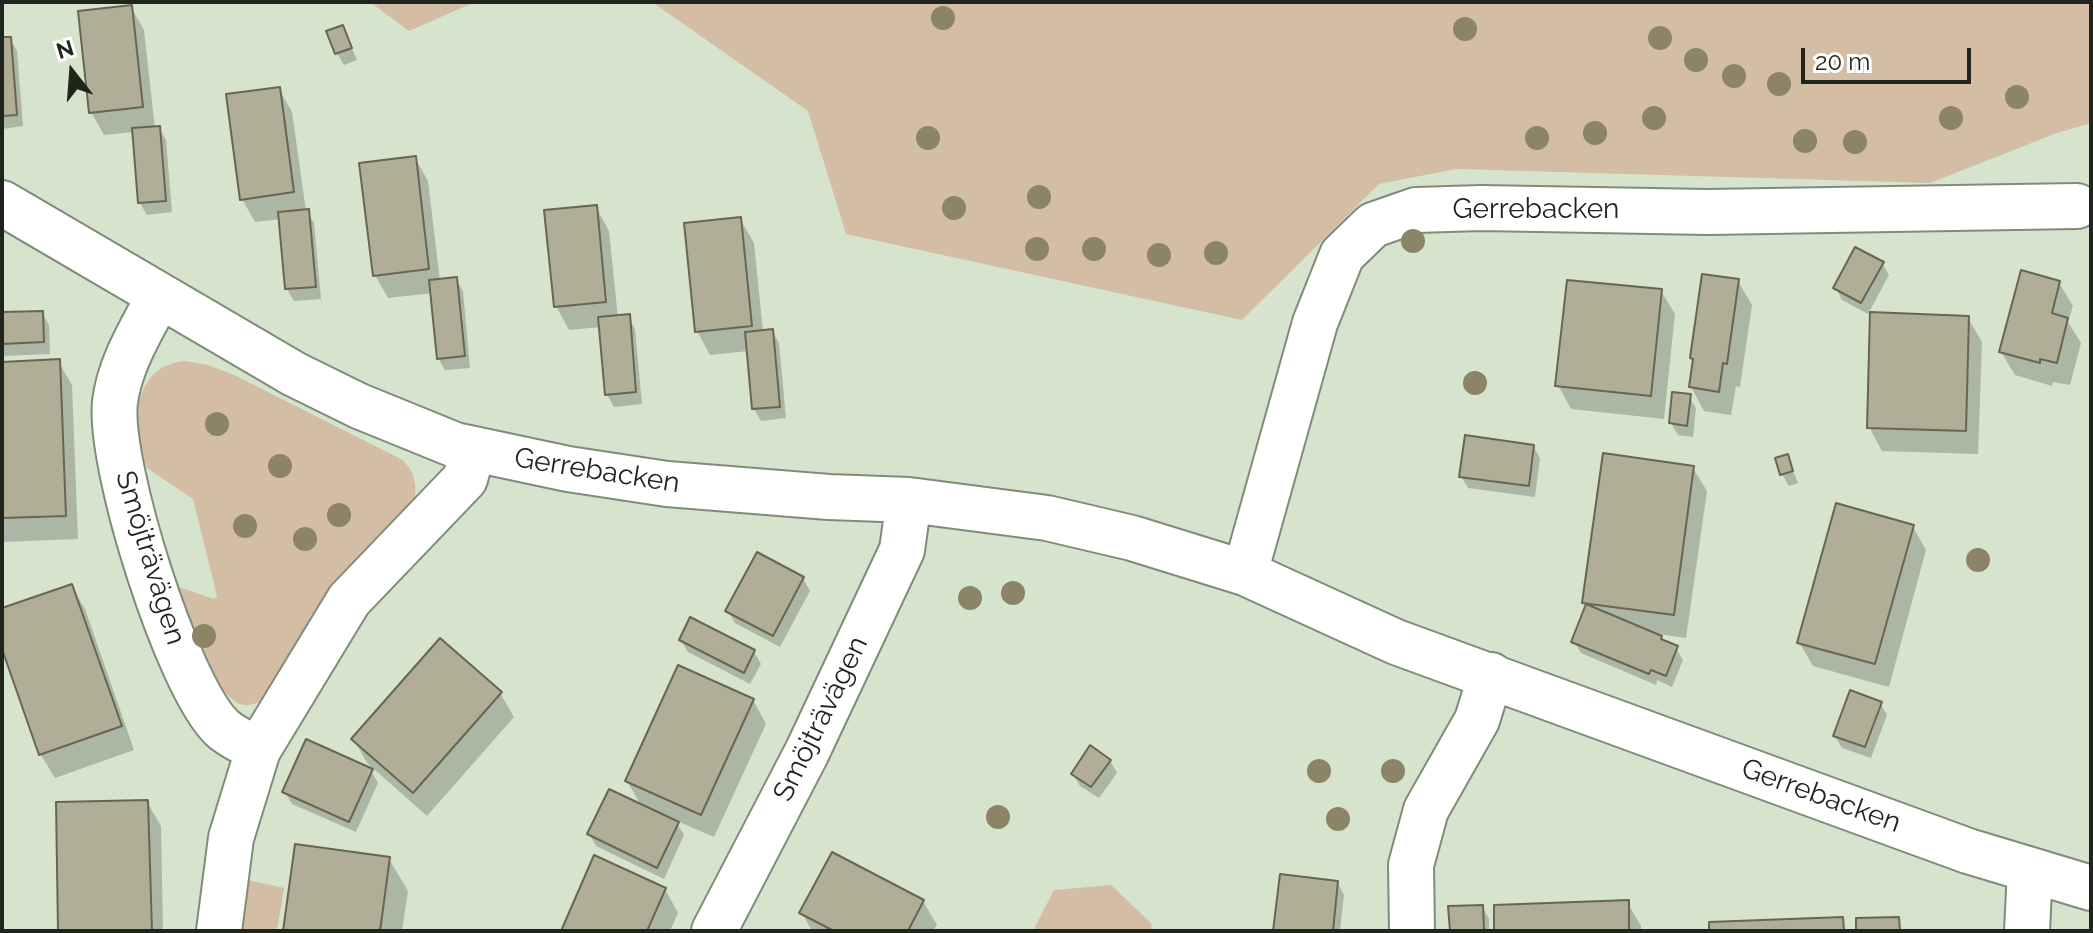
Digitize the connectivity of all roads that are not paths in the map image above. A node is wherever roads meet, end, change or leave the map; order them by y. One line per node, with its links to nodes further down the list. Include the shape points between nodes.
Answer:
1 (2, 203): 3 (street, Gerrebacken)
2 (2077, 206): 6 (street, Gerrebacken, via 1708,212 1481,208 1416,210 1373,225 1342,255 1315,323)
3 (159, 296): 4 (street, Gerrebacken, via 359,406); 8 (street, Smöjträvägen, via 119,376 115,438 141,548 182,659 222,729)
4 (473, 450): 5 (street, Gerrebacken, via 667,484); 8 (street, via 465,479 349,600)
5 (909, 500): 6 (street, Gerrebacken, via 1047,518); 12 (street, Smöjträvägen, via 902,550 807,752)
6 (1245, 573): 7 (street, Gerrebacken, via 1396,642)
7 (1491, 675): 9 (street, Gerrebacken); 13 (street, via 1477,720 1426,810 1411,865)
8 (258, 750): 11 (street, via 231,838)
9 (2030, 870): 10 (street, Gerrebacken); 14 (street)
10 (2091, 888)
11 (219, 931)
12 (714, 931)
13 (1412, 931)
14 (2027, 931)

